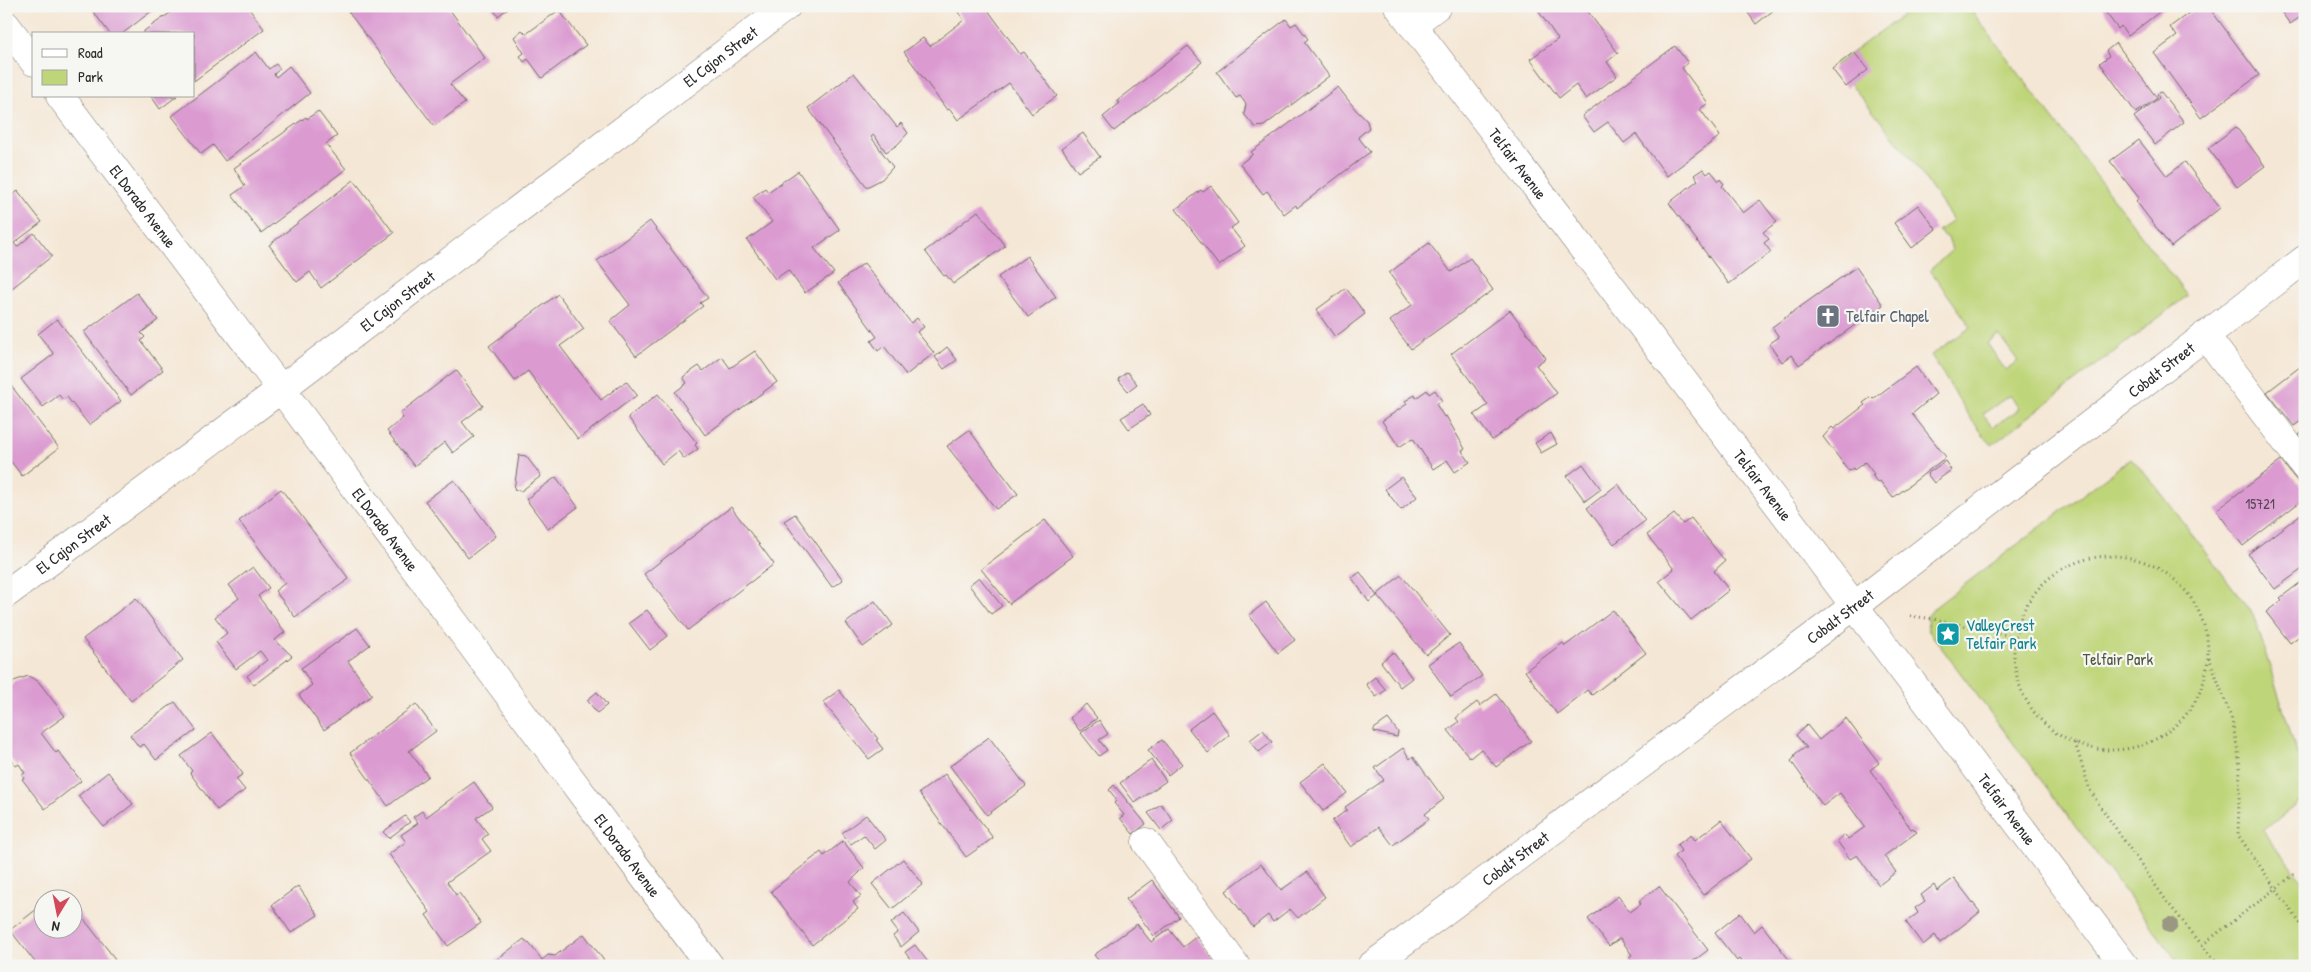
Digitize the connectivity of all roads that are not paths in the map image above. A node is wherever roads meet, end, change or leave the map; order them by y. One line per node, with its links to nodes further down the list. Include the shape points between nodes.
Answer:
1 (787, 6): 9 (street, El Cajon Street)
2 (1437, 6): 3 (street)
3 (1405, 16): 12 (street, Telfair Avenue)
4 (6, 25): 5 (street)
5 (32, 59)
6 (62, 98): 9 (street, El Dorado Avenue)
7 (2305, 260): 8 (street, Cobalt Street)
8 (2205, 334): 10 (street); 12 (street, Cobalt Street)
9 (281, 389): 11 (street, El Cajon Street); 14 (street, El Dorado Avenue)
10 (2305, 467)
11 (6, 594)
12 (1854, 606): 16 (street, Cobalt Street); 17 (street, Telfair Avenue)
13 (1146, 842): 15 (street)
14 (710, 966)
15 (1236, 966)
16 (1371, 966)
17 (2125, 966)

